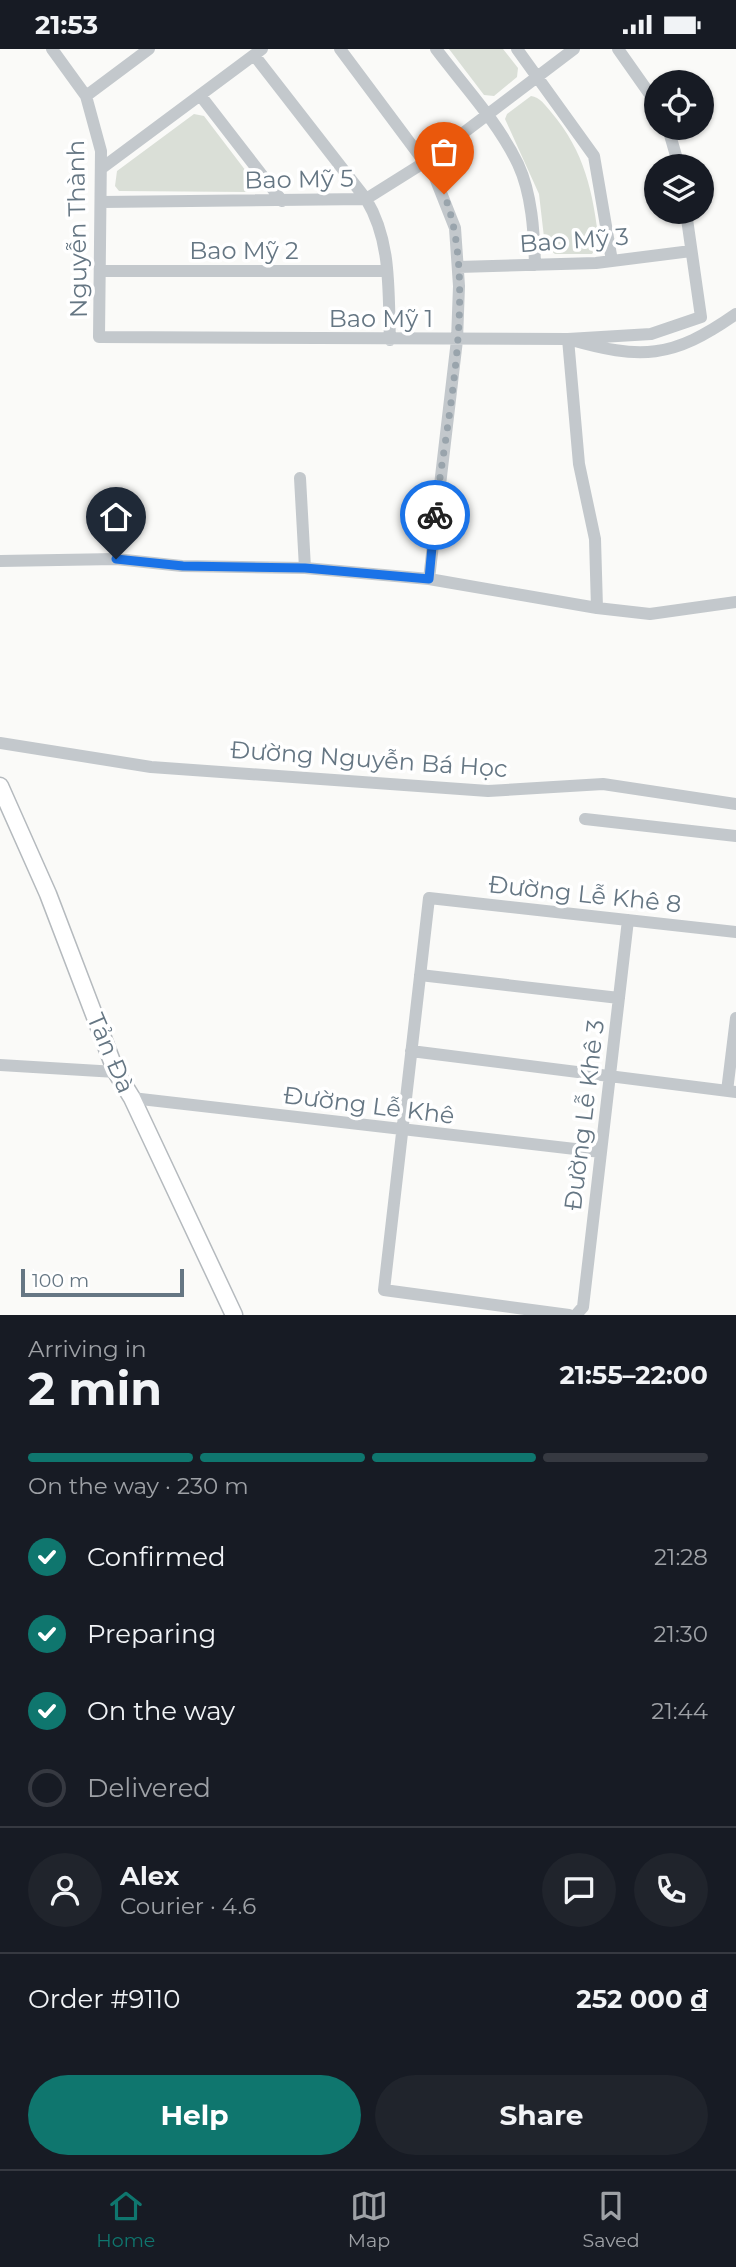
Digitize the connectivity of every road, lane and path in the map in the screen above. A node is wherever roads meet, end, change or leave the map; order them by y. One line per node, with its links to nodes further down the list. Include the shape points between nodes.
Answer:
1 (52, 49): 12 (street, Nguyễn Thành)
2 (149, 49): 12 (street)
3 (340, 49): 14 (street)
4 (436, 49): 13 (street)
5 (517, 49): 9 (street)
6 (574, 49): 9 (street, Bao Mỹ 5)
7 (618, 49): 10 (street)
8 (258, 52): 11 (street); 16 (street)
9 (538, 77): 13 (street, Bao Mỹ 5); 21 (street, via 594,156)
10 (644, 86)
11 (200, 95): 15 (street); 17 (street)
12 (86, 96): 15 (street, Nguyễn Thành)
13 (487, 117): 14 (street, Bao Mỹ 5); 22 (street, via 518,165 534,233)
14 (425, 162): 16 (street, Bao Mỹ 5); 23 (street, via 450,211)
15 (102, 168): 18 (street, Nguyễn Thành)
16 (366, 199): 17 (street, Bao Mỹ 5); 25 (street, via 383,235)
17 (282, 201): 18 (street, Bao Mỹ 5)
18 (102, 202): 24 (street, Nguyễn Thành)
19 (688, 224): 20 (street)
20 (691, 251): 21 (street, Bao Mỹ 3); 29 (street, Bao Mỹ 1, via 701,317 651,334)
21 (612, 261): 22 (street, Bao Mỹ 3)
22 (535, 265): 23 (street, Bao Mỹ 3)
23 (458, 267): 28 (street)
24 (101, 271): 25 (street, Bao Mỹ 2); 27 (street, Nguyễn Thành)
25 (387, 271): 30 (street)
26 (736, 314): 29 (street, via 679,348 657,353 608,351)
27 (99, 337): 30 (street, Bao Mỹ 1)
28 (457, 339): 29 (street, Bao Mỹ 1); 30 (street, Bao Mỹ 1); 34 (street)
29 (568, 339): 36 (street, via 579,464 595,539)
30 (390, 340)
31 (300, 478): 33 (street)
32 (0, 561): 33 (street, via 116,559 183,566)
33 (305, 568): 34 (street)
34 (429, 579): 36 (street)
35 (736, 602): 36 (street, via 650,614)
36 (597, 608)
37 (0, 744): 39 (street, Đường Nguyễn Bá Học, via 151,767 488,791 603,784)
38 (0, 786): 49 (main road, Tản Đà, via 48,894)
39 (736, 804)
40 (585, 819): 41 (street)
41 (736, 836)
42 (628, 920): 43 (street, Đường Lễ Khê 8); 44 (street, Đường Lễ Khê 8, via 429,898); 45 (street, Đường Lễ Khê 3)
43 (736, 932)
44 (420, 975): 45 (street); 47 (street)
45 (619, 998): 50 (street, Đường Lễ Khê 3)
46 (736, 1018): 51 (street)
47 (411, 1051): 50 (street); 53 (street)
48 (0, 1065): 49 (street)
49 (116, 1072): 52 (main road, Tản Đà)
50 (610, 1075): 51 (street); 54 (street, Đường Lễ Khê 3)
51 (732, 1092)
52 (132, 1098): 53 (street, Đường Lễ Khê); 55 (main road, Tản Đà)
53 (402, 1130): 54 (street, Đường Lễ Khê); 56 (street, via 384,1290)
54 (601, 1152): 56 (street, Đường Lễ Khê 3)
55 (234, 1315)
56 (575, 1315)

